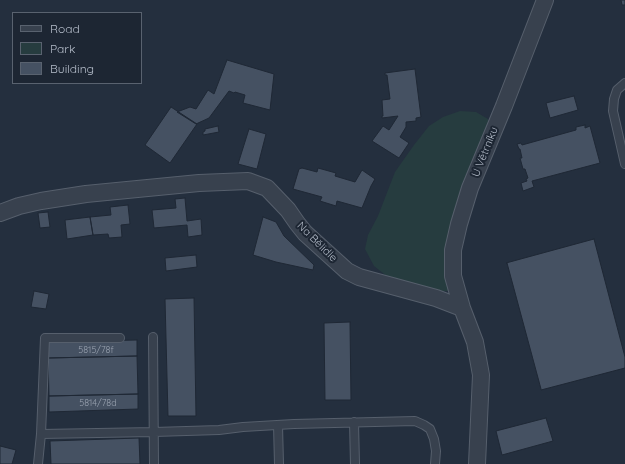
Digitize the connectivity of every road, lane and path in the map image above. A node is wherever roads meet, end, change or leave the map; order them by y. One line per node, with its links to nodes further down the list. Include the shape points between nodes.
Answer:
1 (545, 0): 5 (street, U Větrníku, via 470,188 459,224 453,250 453,276)
2 (625, 83): 3 (lane, via 617,90 613,111)
3 (625, 164)
4 (0, 213): 5 (street, Na Bělidle, via 19,206 86,194 248,181 267,188 305,233 346,271)
5 (462, 308): 17 (street, via 475,342 481,375)
6 (153, 337): 10 (lane)
7 (120, 338): 11 (lane, via 45,338)
8 (354, 422): 9 (lane); 15 (lane); 16 (lane, via 415,421 424,425 430,429 434,439)
9 (278, 425): 10 (lane); 14 (lane)
10 (154, 432): 11 (lane); 13 (lane)
11 (41, 434): 12 (lane)
12 (38, 464)
13 (154, 464)
14 (279, 464)
15 (355, 464)
16 (435, 464)
17 (477, 464)

